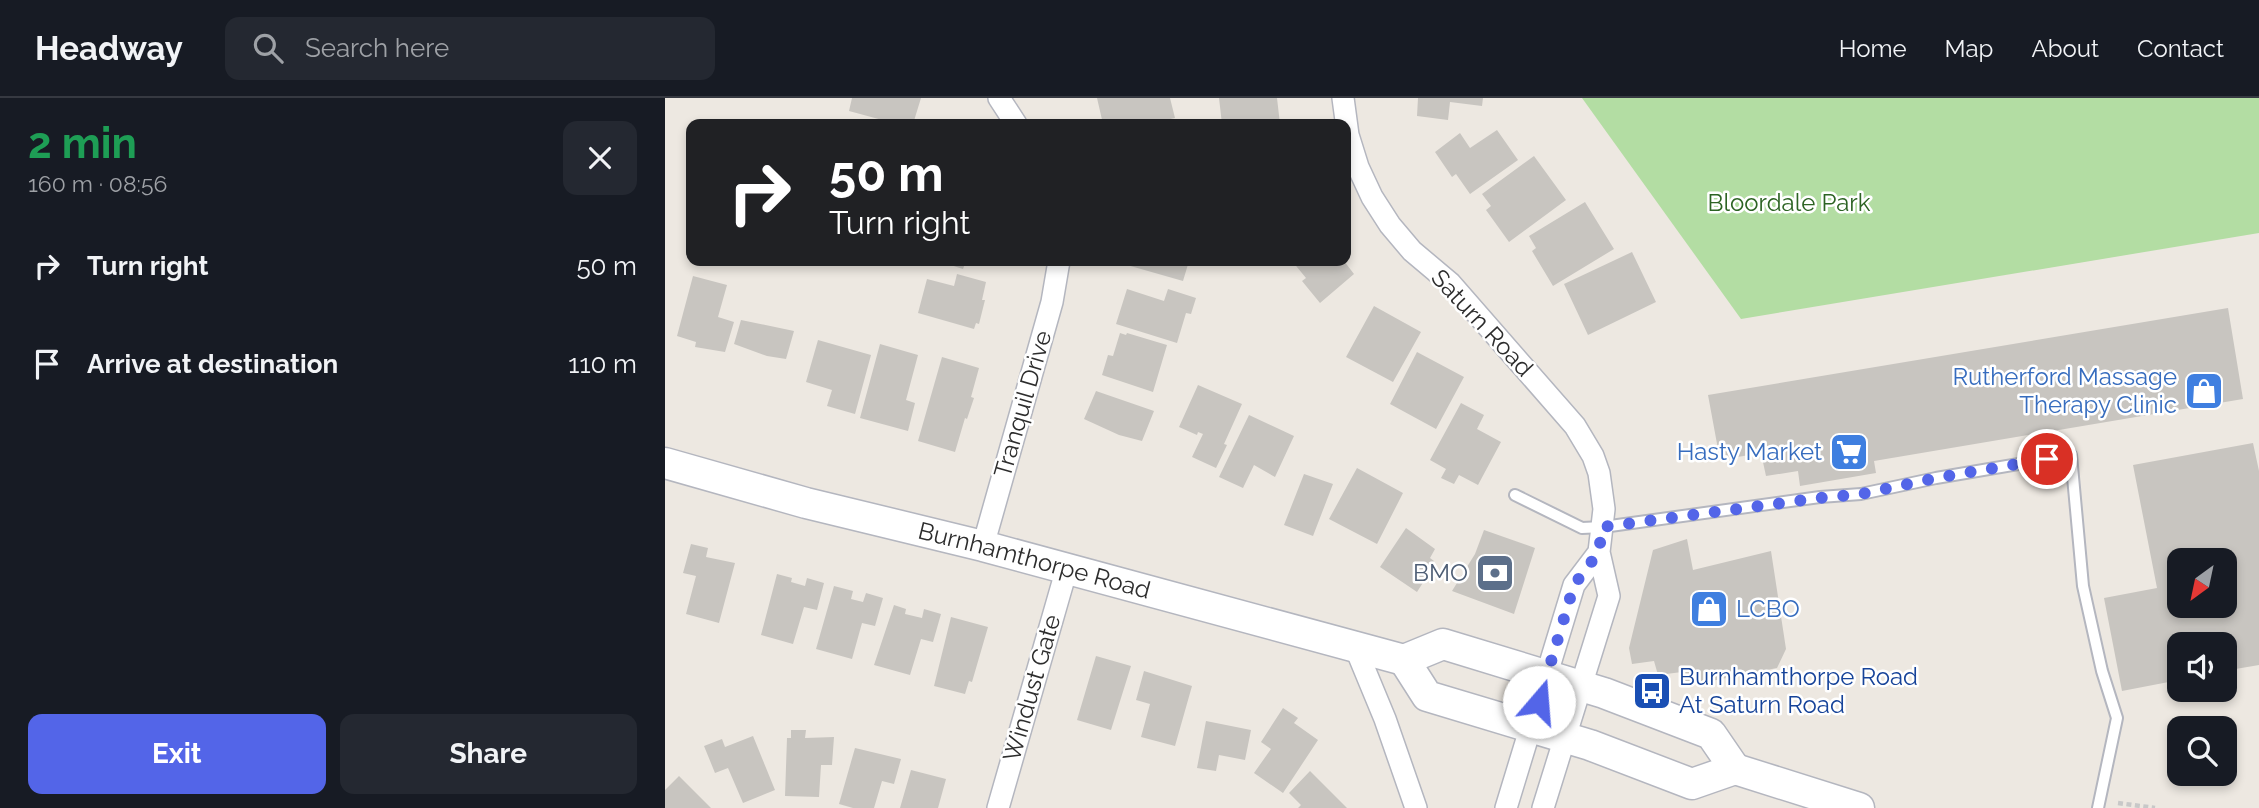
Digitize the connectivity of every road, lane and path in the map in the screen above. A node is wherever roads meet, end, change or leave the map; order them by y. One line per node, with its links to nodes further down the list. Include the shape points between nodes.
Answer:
1 (999, 98): 3 (street)
2 (1343, 98): 4 (street, Saturn Road)
3 (1013, 119)
4 (1346, 119)
5 (1351, 142): 9 (street, Saturn Road, via 1372,197 1390,225 1450,283 1575,426 1599,473)
6 (1059, 266): 10 (street, Tranquil Drive)
7 (665, 463): 10 (main road, Burnhamthorpe Road, via 806,503)
8 (1515, 495): 9 (lane, via 1582,528)
9 (1602, 527): 11 (street, Saturn Road); 26 (lane, via 1861,494 2071,455 2083,586 2117,718)
10 (983, 545): 12 (main road, Burnhamthorpe Road)
11 (1599, 552): 15 (street, via 1574,585); 16 (street, Saturn Road, via 1609,596)
12 (1067, 568): 13 (main road, Burnhamthorpe Road); 21 (street, Windust Gate)
13 (1356, 649): 14 (main road, Burnhamthorpe Road); 22 (street)
14 (1403, 660): 15 (main road, via 1443,644); 17 (main road, via 1427,696)
15 (1548, 676): 16 (main road); 17 (street)
16 (1581, 687): 18 (street, Saturn Road); 19 (main road, via 1711,734)
17 (1530, 728): 18 (main road); 23 (street)
18 (1566, 738): 19 (main road, via 1692,783); 24 (street, Saturn Road)
19 (1735, 769): 25 (main road)
20 (2118, 803): 27 (path)
21 (997, 808)
22 (1416, 808)
23 (1506, 808)
24 (1543, 808)
25 (1859, 808)
26 (2098, 808)
27 (2155, 808)

